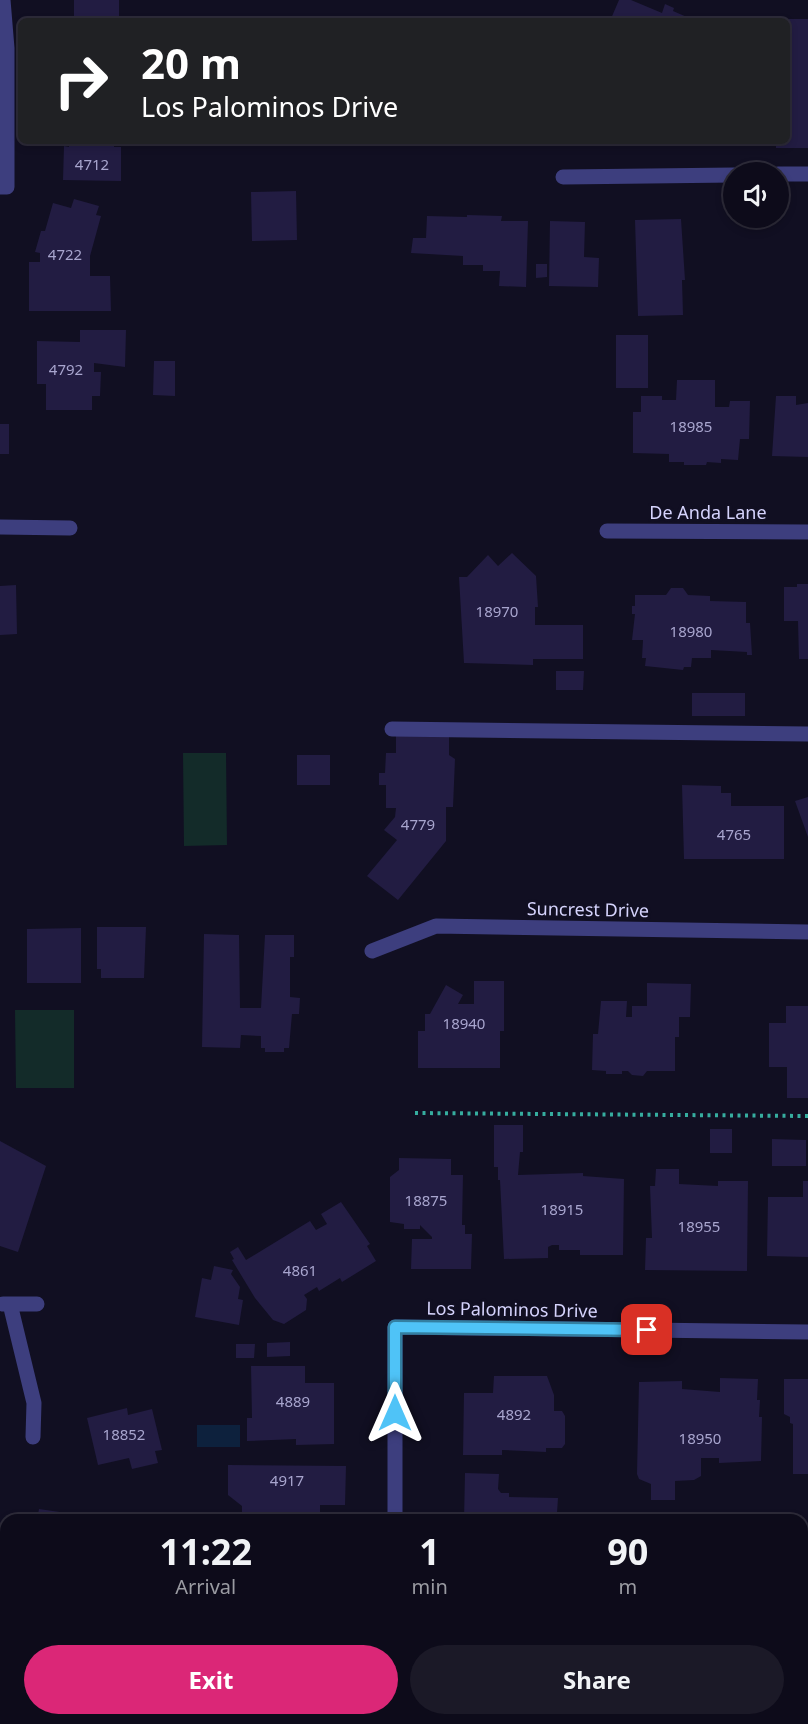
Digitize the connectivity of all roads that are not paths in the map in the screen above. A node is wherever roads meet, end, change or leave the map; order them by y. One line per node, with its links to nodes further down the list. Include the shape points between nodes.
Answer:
1 (3, 0): 6 (street, via 7,48)
2 (789, 174): 3 (street)
3 (808, 174)
4 (723, 175): 5 (street)
5 (563, 177)
6 (3, 187)
7 (0, 527): 8 (street)
8 (70, 528)
9 (607, 531): 10 (street, De Anda Lane)
10 (808, 532)
11 (392, 729): 12 (street)
12 (808, 734)
13 (808, 932): 14 (street, Suncrest Drive, via 436,926)
14 (372, 951)
15 (5, 1304): 16 (street); 18 (street, via 34,1403)
16 (37, 1304)
17 (808, 1332): 19 (street, Los Palominos Drive, via 395,1327)
18 (33, 1437)
19 (395, 1514)

